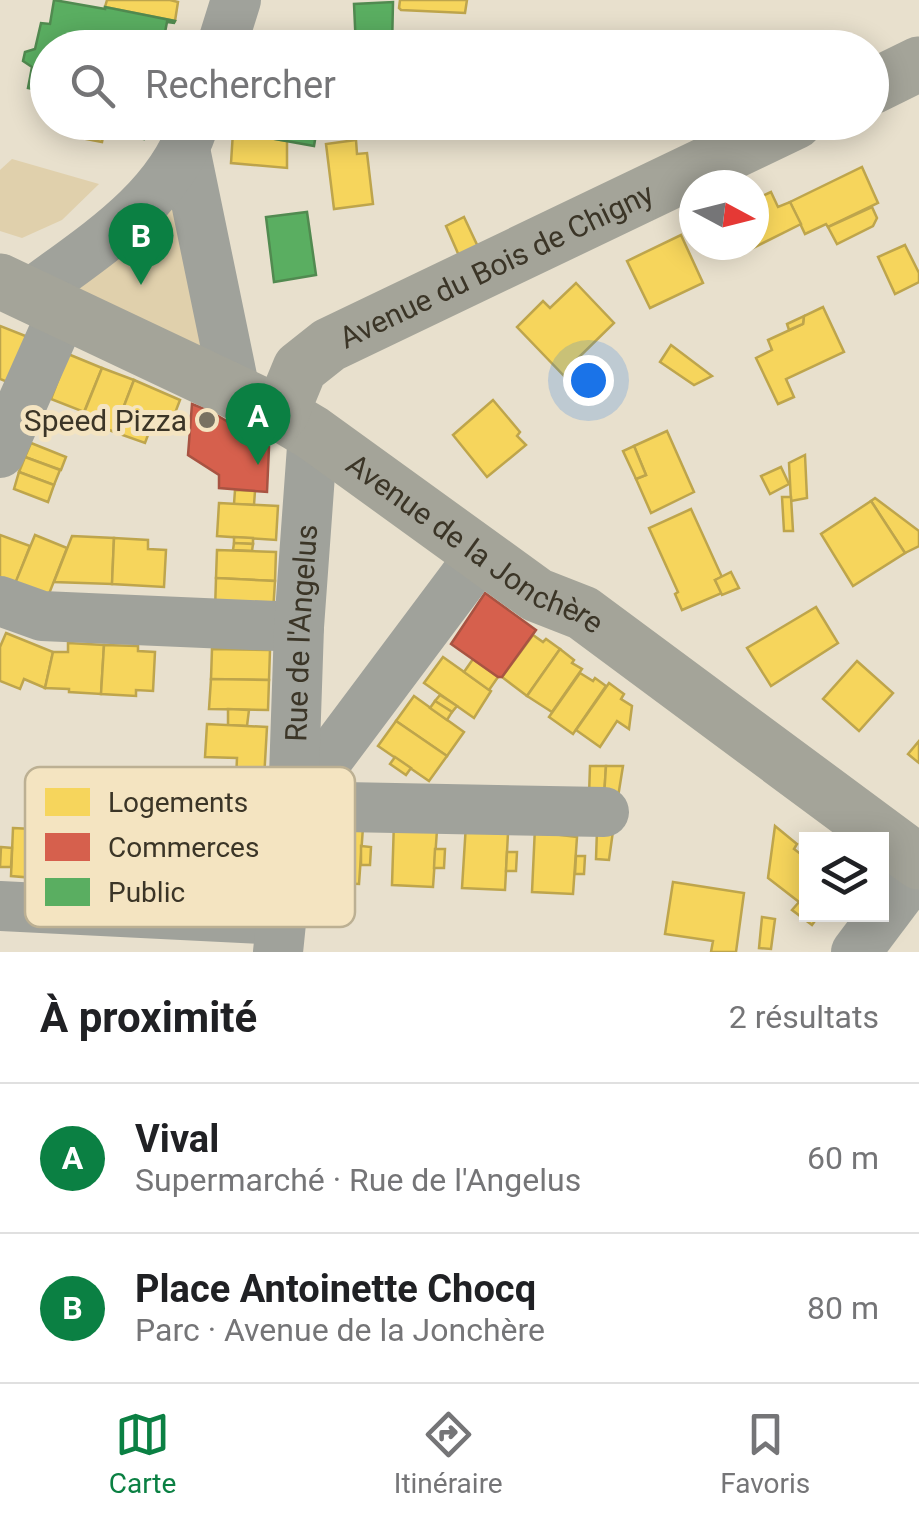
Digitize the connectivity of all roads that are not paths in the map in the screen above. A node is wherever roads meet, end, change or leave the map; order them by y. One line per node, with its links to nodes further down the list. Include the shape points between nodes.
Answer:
1 (236, 0): 2 (street)
2 (227, 30)
3 (919, 64): 4 (main road)
4 (889, 78)
5 (187, 140): 8 (street, via 145,202)
6 (191, 140): 9 (street, Rue de l'Angelus)
7 (757, 140): 9 (main road, Avenue du Bois de Chigny, via 329,345 300,368)
8 (31, 295): 9 (main road, Avenue de la Jonchère); 10 (street)
9 (276, 413): 11 (main road, Avenue de la Jonchère); 13 (street, Rue de l'Angelus)
10 (0, 453)
11 (480, 556): 15 (street); 18 (main road, Avenue de la Jonchère, via 536,594 583,613)
12 (0, 601): 13 (street, via 42,616)
13 (299, 627): 14 (street, Rue de l'Angelus)
14 (294, 767)
15 (322, 767)
16 (355, 807): 17 (street)
17 (604, 812)
18 (919, 865): 23 (street)
19 (0, 906): 20 (street)
20 (25, 909)
21 (195, 927): 22 (street)
22 (279, 936)
23 (856, 952)

